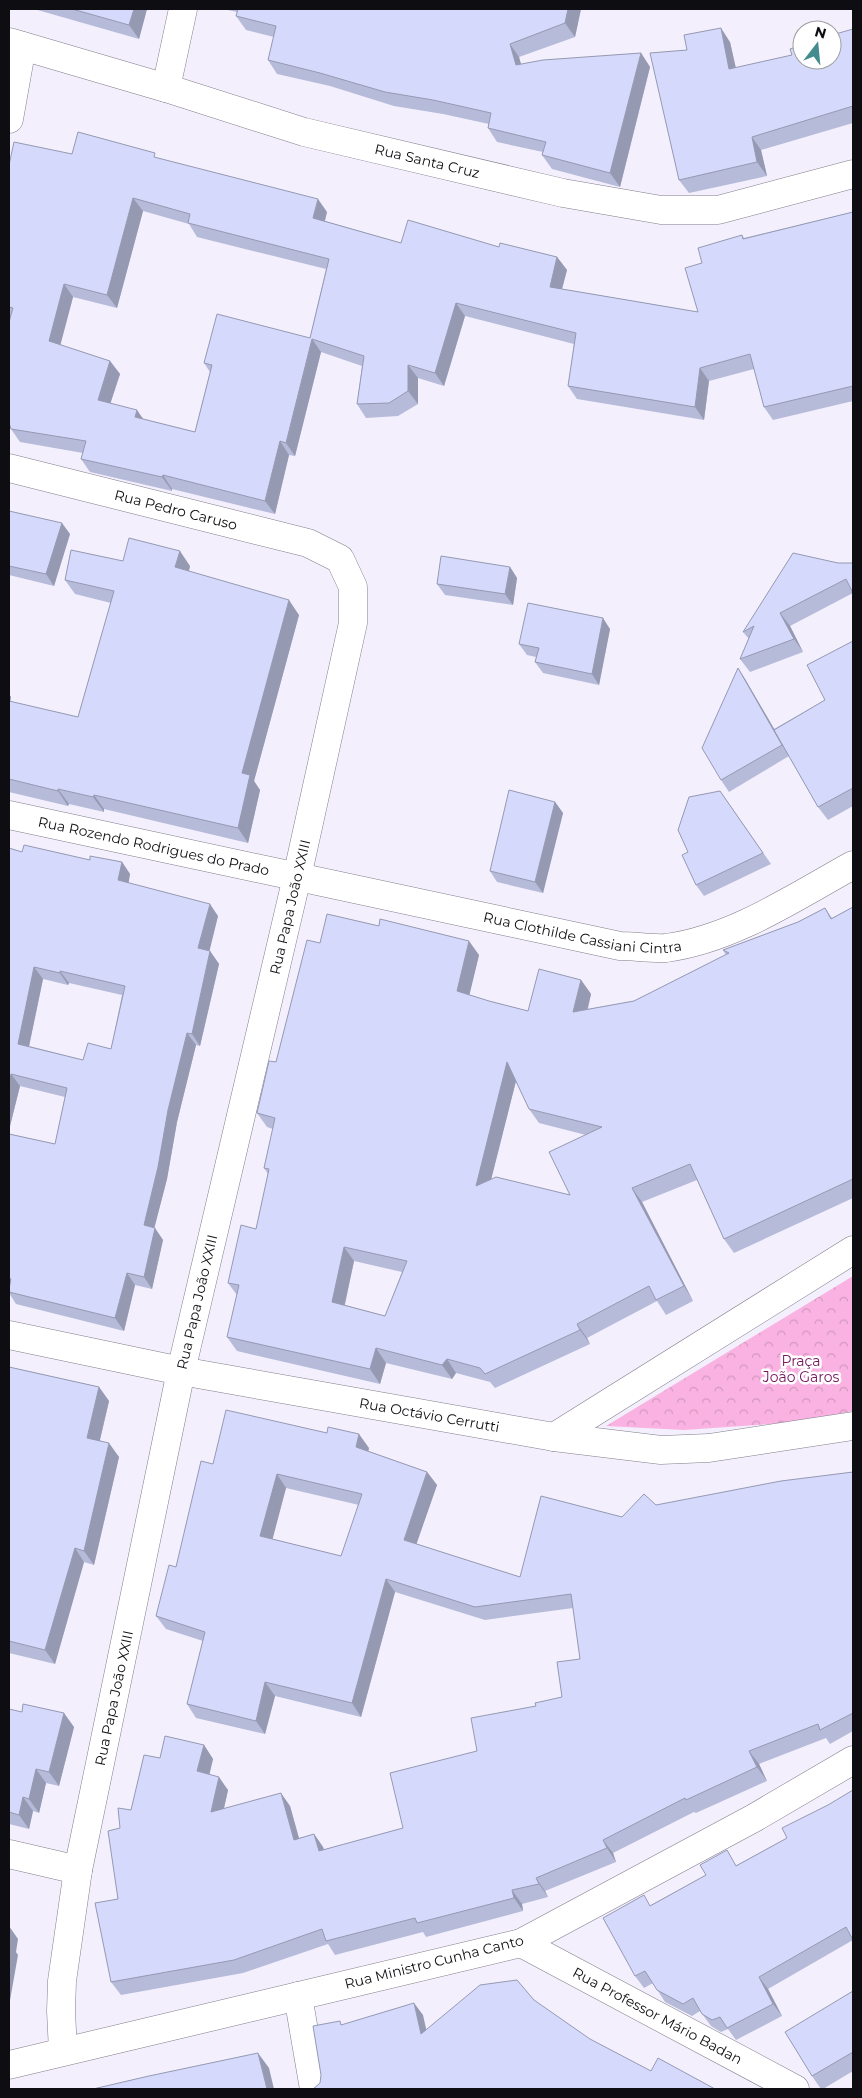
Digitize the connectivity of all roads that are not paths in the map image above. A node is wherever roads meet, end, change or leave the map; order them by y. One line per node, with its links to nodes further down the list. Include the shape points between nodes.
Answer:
1 (182, 9): 3 (street)
2 (15, 44): 3 (street, Rua Santa Cruz); 4 (street)
3 (166, 88): 5 (street, Rua Santa Cruz, via 304,132 563,193 661,210 718,210)
4 (9, 119)
5 (853, 174)
6 (9, 468): 7 (street, Rua Pedro Caruso, via 308,543)
7 (340, 559): 10 (street, Rua Papa João XXIII, via 353,587 354,623)
8 (9, 815): 10 (street, Rua Rozendo Rodrigues do Prado)
9 (853, 865): 10 (street, Rua Clothilde Cassiani Cintra, via 754,919 702,939 665,948 620,946)
10 (297, 877): 13 (street, Rua Papa João XXIII)
11 (853, 1250): 15 (street)
12 (9, 1335): 13 (street, Rua Octávio Cerrutti)
13 (181, 1371): 15 (street, Rua Octávio Cerrutti); 18 (street, Rua Papa João XXIII)
14 (853, 1426): 15 (street, Rua Octávio Cerrutti, via 709,1448 661,1450)
15 (554, 1437)
16 (853, 1760): 19 (street, Rua Ministro Cunha Canto, via 754,1818)
17 (9, 1854): 18 (street)
18 (78, 1870): 21 (street, Rua Papa João XXIII, via 62,1981)
19 (521, 1943): 20 (street, Rua Ministro Cunha Canto); 24 (street, Rua Professor Mário Badan)
20 (298, 1996): 21 (street, Rua Ministro Cunha Canto); 23 (street)
21 (63, 2051): 22 (street, Rua Ministro Cunha Canto)
22 (9, 2065)
23 (314, 2089)
24 (795, 2089)

